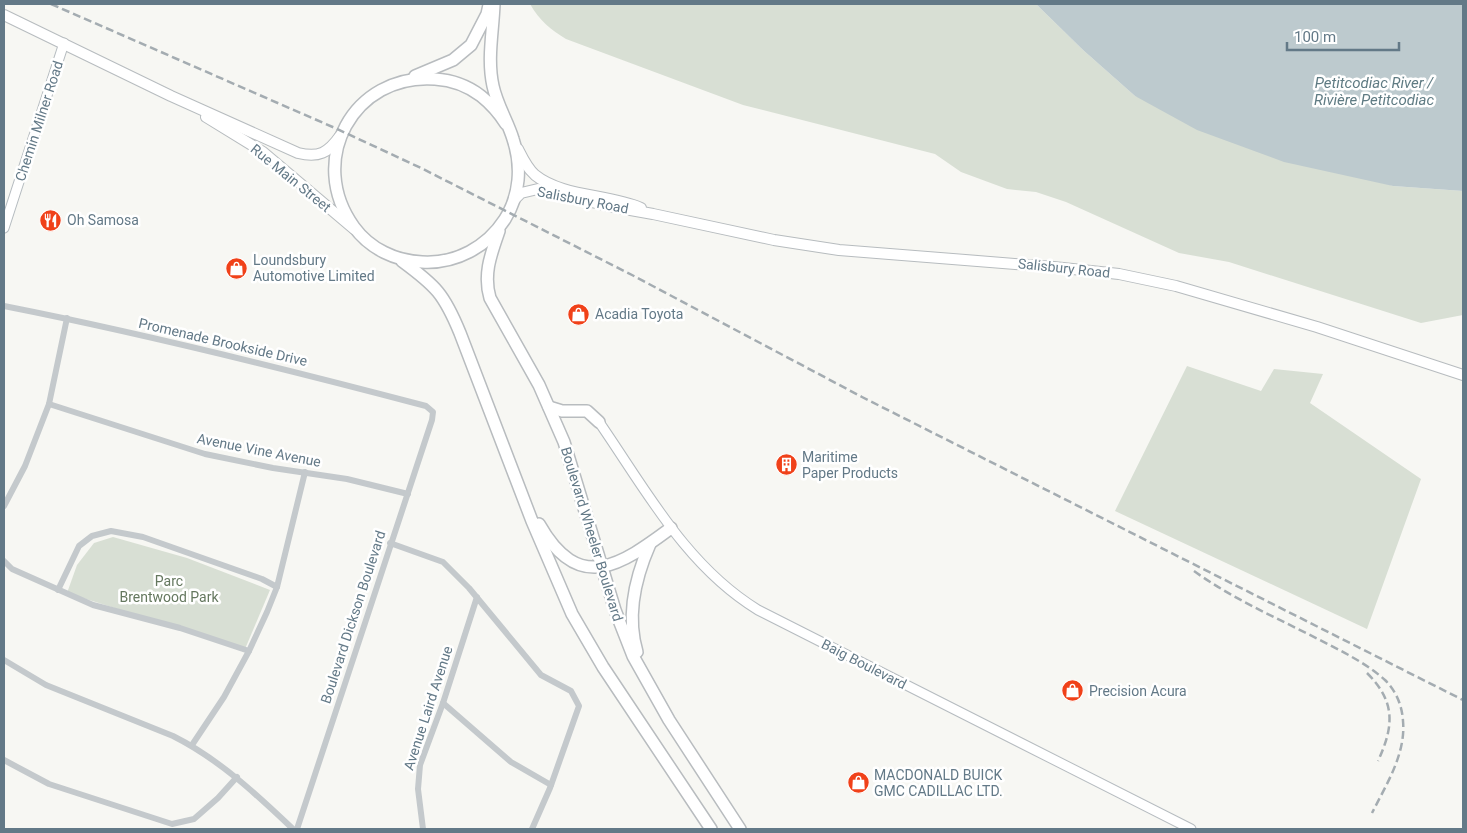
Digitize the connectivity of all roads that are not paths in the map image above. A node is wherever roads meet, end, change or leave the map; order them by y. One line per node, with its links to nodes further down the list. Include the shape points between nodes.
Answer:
1 (490, 4): 5 (highway, via 472,45 453,60)
2 (494, 4): 7 (highway, via 491,69 493,87)
3 (4, 15): 4 (main road, Rue Main Street)
4 (64, 43): 6 (main road, Rue Main Street); 13 (street, Chemin Milner Road)
5 (404, 81): 7 (highway, via 424,78 462,85 480,95); 8 (highway, via 387,87 363,103)
6 (171, 96): 8 (main road, Rue Main Street, via 309,156 333,146); 14 (main road, Rue Main Street, via 263,152)
7 (506, 124): 9 (highway)
8 (343, 131): 14 (highway, via 334,166 335,183 343,209)
9 (513, 138): 10 (highway, via 519,178); 11 (main road, Salisbury Road, via 524,161 545,182 629,203)
10 (515, 199): 11 (main road, Salisbury Road, via 521,193 538,189); 12 (highway)
11 (653, 214): 18 (main road, Salisbury Road, via 774,240 839,250 1119,274 1176,286 1316,327)
12 (500, 227): 15 (highway, via 477,248 447,261 415,262); 20 (highway, Boulevard Wheeler Boulevard, via 487,270 488,291)
13 (4, 228)
14 (358, 232): 15 (highway, via 376,248)
15 (399, 258): 24 (highway, via 433,284 447,303)
16 (4, 306): 17 (street, Promenade Brookside Drive)
17 (67, 318): 19 (street); 21 (street, Promenade Brookside Drive, via 269,365 426,406)
18 (1463, 375)
19 (49, 404): 23 (street, Avenue Vine Avenue, via 205,454); 26 (street, via 25,466)
20 (549, 406): 22 (highway, via 562,411 587,412); 31 (highway, Boulevard Wheeler Boulevard, via 575,473)
21 (433, 412): 25 (street, Boulevard Dickson Boulevard)
22 (599, 422): 27 (street, Baig Boulevard)
23 (304, 472): 25 (street, Avenue Vine Avenue); 32 (street)
24 (520, 490): 31 (highway, via 559,552 580,564); 46 (highway, via 550,564 586,639)
25 (408, 494): 28 (street, Boulevard Dickson Boulevard)
26 (4, 506)
27 (671, 528): 29 (highway); 48 (street, Baig Boulevard, via 708,572 758,610)
28 (390, 543): 34 (street, via 443,562); 43 (street, Boulevard Dickson Boulevard)
29 (650, 543): 31 (highway); 37 (highway, via 638,577 631,621)
30 (4, 560): 33 (street, via 12,569)
31 (602, 568): 37 (highway, Boulevard Wheeler Boulevard, via 627,644)
32 (278, 587): 33 (street, via 143,537 111,532 92,536 80,546); 35 (street)
33 (58, 590): 35 (street, via 93,605 180,628)
34 (477, 597): 38 (street, Avenue Laird Avenue); 42 (street, via 541,675 571,691 579,706)
35 (249, 652): 39 (street)
36 (4, 660): 39 (street, via 46,685)
37 (649, 686): 47 (highway, Boulevard Wheeler Boulevard)
38 (443, 703): 42 (street, via 511,762); 44 (street, Avenue Laird Avenue, via 420,765 418,789)
39 (192, 745): 41 (street)
40 (4, 760): 41 (street, via 49,784 172,824 194,819)
41 (237, 778): 43 (street)
42 (551, 785): 45 (street)
43 (295, 829)
44 (423, 829)
45 (532, 829)
46 (711, 829)
47 (740, 829)
48 (1191, 829)

